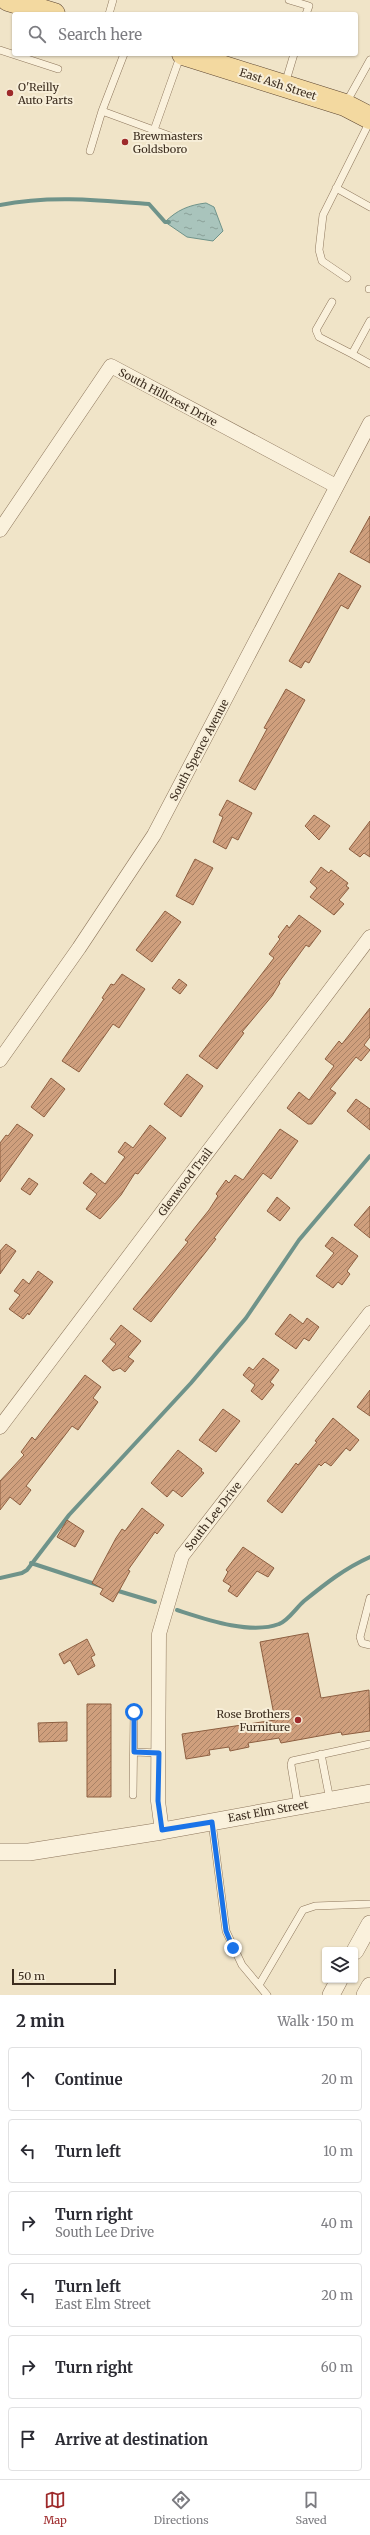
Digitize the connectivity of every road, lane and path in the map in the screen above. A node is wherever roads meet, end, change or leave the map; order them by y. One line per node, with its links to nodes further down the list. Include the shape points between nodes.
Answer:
1 (8, 0): 4 (main road)
2 (113, 0): 7 (lane)
3 (288, 0): 5 (lane)
4 (32, 3): 6 (main road)
5 (310, 3)
6 (50, 12)
7 (110, 12)
8 (0, 50): 9 (lane)
9 (12, 54)
10 (18, 56): 16 (lane)
11 (123, 56): 19 (lane)
12 (181, 56): 21 (lane)
13 (188, 56): 17 (main road, East Ash Street)
14 (293, 56): 17 (lane)
15 (370, 60): 18 (lane)
16 (58, 69)
17 (285, 86): 18 (main road, East Ash Street)
18 (345, 105): 20 (main road, East Ash Street)
19 (102, 111): 21 (lane); 23 (lane)
20 (370, 120): 24 (lane)
21 (154, 130): 22 (lane)
22 (170, 136)
23 (90, 151)
24 (336, 188): 25 (lane); 26 (lane, via 323,214 319,250 322,261)
25 (370, 207)
26 (347, 278)
27 (332, 302): 29 (lane, via 316,330 319,336)
28 (370, 321): 29 (lane)
29 (352, 354): 30 (lane)
30 (370, 364)
31 (370, 423): 32 (street, South Spence Avenue)
32 (336, 486): 33 (street, South Hillcrest Drive, via 111,366); 35 (street, South Spence Avenue, via 154,834 79,948)
33 (0, 530)
34 (370, 937): 37 (street, Glenwood Trail)
35 (0, 1060)
36 (370, 1313): 43 (street, South Lee Drive, via 182,1556 160,1634)
37 (0, 1427)
38 (370, 1598): 39 (lane, via 360,1637 362,1643)
39 (370, 1645)
40 (134, 1712): 42 (lane)
41 (370, 1744): 44 (lane)
42 (134, 1752): 43 (lane); 46 (lane)
43 (159, 1753): 50 (street, South Lee Drive, via 158,1801)
44 (322, 1754): 47 (lane); 48 (lane, via 295,1759 291,1765)
45 (370, 1793): 47 (street, East Elm Street)
46 (133, 1795)
47 (330, 1800): 48 (street, East Elm Street)
48 (298, 1806): 49 (street, East Elm Street)
49 (212, 1822): 50 (street, East Elm Street); 56 (lane, via 226,1931 242,1965)
50 (162, 1830): 51 (street, East Elm Street, via 29,1852)
51 (0, 1852)
52 (370, 1904): 56 (lane, via 314,1906 303,1910)
53 (370, 1924): 54 (street)
54 (357, 1947)
55 (337, 1983): 59 (street)
56 (259, 1985): 58 (lane)
57 (370, 1986): 60 (street)
58 (267, 1995)
59 (331, 1995)
60 (365, 1995)

